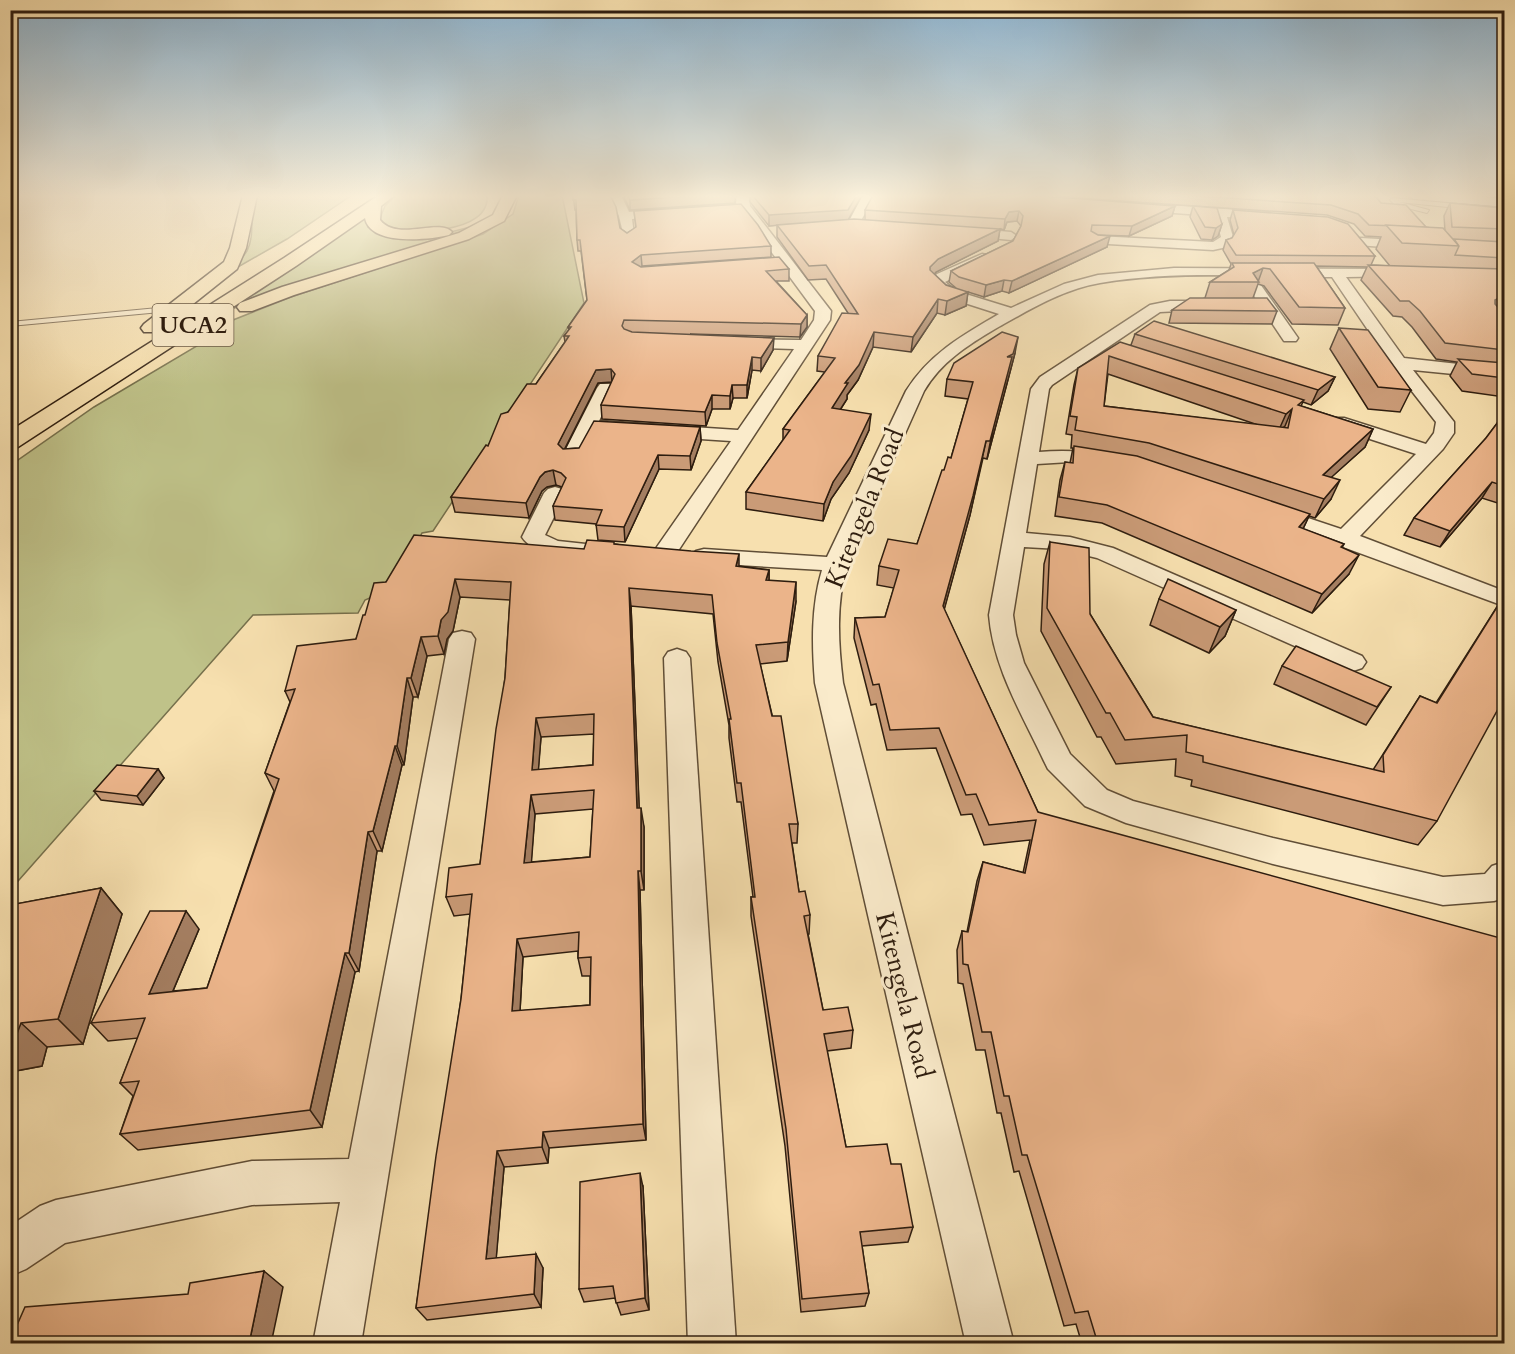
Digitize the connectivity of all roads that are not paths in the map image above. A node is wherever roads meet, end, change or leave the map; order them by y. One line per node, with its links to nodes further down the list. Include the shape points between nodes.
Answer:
1 (235, 258): 11 (highway)
2 (273, 258): 11 (highway, UCA2, via 137,338)
3 (289, 258): 14 (highway, UCA2)
4 (393, 258): 14 (highway, via 288,291)
5 (777, 258): 17 (street, via 823,311)
6 (982, 258): 12 (street, via 937,282 951,294)
7 (1374, 258): 9 (street)
8 (1336, 272): 9 (street, Kitengela Road); 12 (street, Kitengela Road, via 1174,272 1098,279 1069,287); 18 (street)
9 (1385, 272): 10 (street, Kitengela Road)
10 (1419, 274)
11 (179, 308): 13 (lane)
12 (1012, 313): 36 (street, Kitengela Road, via 962,342 924,376)
13 (10, 324)
14 (177, 336): 24 (highway, UCA2)
15 (1290, 339): 27 (street, via 1278,316 1260,295 1161,306 1109,349 1046,381 1040,389)
16 (726, 341): 17 (street)
17 (807, 345): 23 (street)
18 (1399, 363): 19 (street); 25 (street, via 1445,422 1444,434)
19 (1504, 374)
20 (606, 388): 22 (street)
21 (1319, 416): 25 (street)
22 (588, 426): 23 (street); 26 (street)
23 (744, 436): 35 (street)
24 (10, 442)
25 (1430, 452): 31 (street)
26 (572, 457)
27 (1029, 459): 28 (street, via 1070,456); 32 (street)
28 (1125, 465)
29 (555, 493): 33 (street, via 533,537 541,544 561,549)
30 (1257, 508): 31 (street)
31 (1345, 538): 37 (street)
32 (1013, 540): 40 (street, via 1052,540 1106,553); 41 (street, via 1001,615 1002,635 1011,663 1059,761 1096,798 1126,811 1273,851 1443,891 1494,887)
33 (607, 551)
34 (641, 553): 35 (street)
35 (664, 554): 36 (street)
36 (835, 564): 46 (street, Kitengela Road, via 827,592 825,645 830,683)
37 (1504, 599)
38 (462, 639): 42 (street)
39 (677, 658): 45 (street)
40 (1353, 662)
41 (1504, 876)
42 (366, 1180): 43 (street, via 252,1183 56,1222); 44 (street)
43 (10, 1253)
44 (337, 1344)
45 (712, 1344)
46 (990, 1344)

